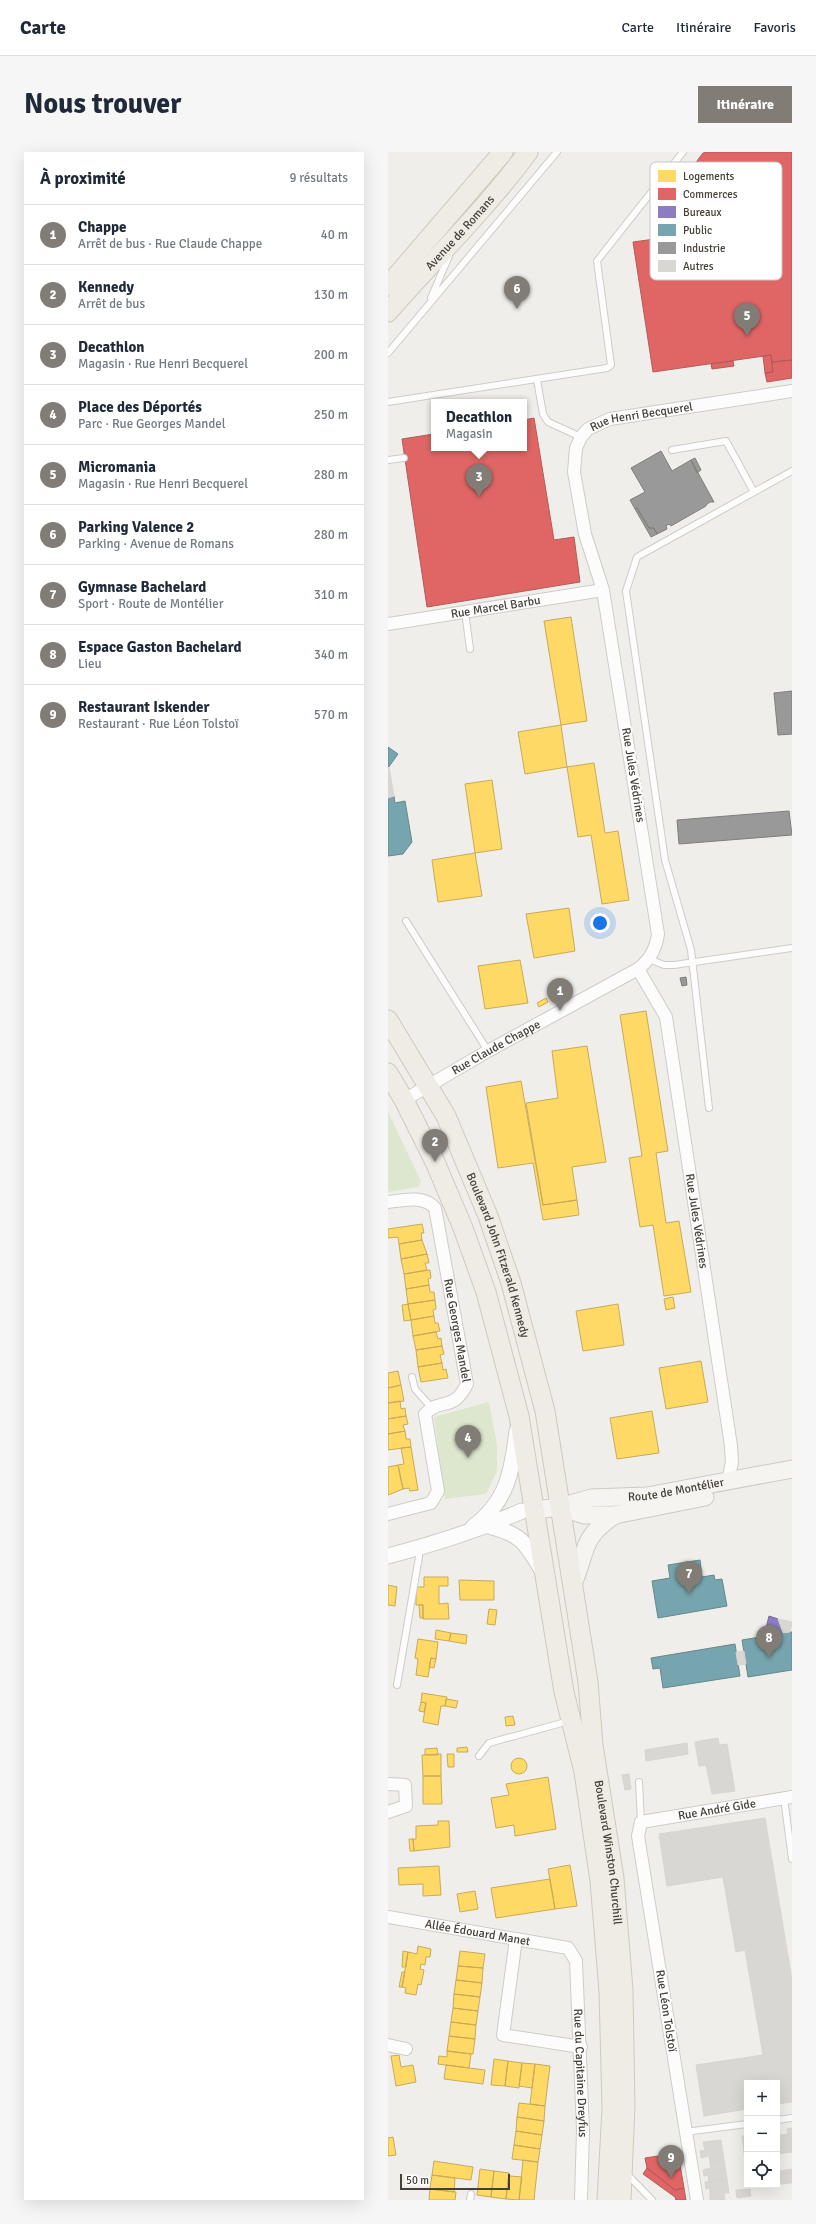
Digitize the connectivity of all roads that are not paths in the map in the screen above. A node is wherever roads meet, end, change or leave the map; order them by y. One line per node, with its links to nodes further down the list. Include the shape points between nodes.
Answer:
1 (503, 152): 8 (main road, Avenue de Romans)
2 (528, 152): 7 (main road, Avenue de Romans)
3 (557, 152): 9 (lane)
4 (683, 152): 5 (lane)
5 (675, 162)
6 (650, 194): 12 (lane, via 597,261 611,365 607,368)
7 (459, 234): 9 (lane); 10 (main road, Avenue de Romans)
8 (388, 286)
9 (429, 302): 11 (lane)
10 (388, 312)
11 (388, 353)
12 (537, 380): 14 (lane); 15 (lane, via 543,414 548,422)
13 (792, 391): 15 (street, Rue Henri Becquerel, via 610,419 588,429)
14 (388, 402)
15 (581, 437): 21 (street, Rue Henri Becquerel, via 576,448 574,472 585,534)
16 (672, 450): 20 (lane, via 726,441)
17 (404, 458): 18 (lane)
18 (388, 460)
19 (792, 471): 20 (lane)
20 (754, 492): 28 (lane, via 637,557 626,591 665,860 690,950)
21 (604, 590): 22 (street, Rue Marcel Barbu); 27 (street, Rue Jules Védrines, via 658,934)
22 (465, 612): 23 (street, Rue Marcel Barbu); 24 (lane)
23 (388, 621)
24 (470, 649)
25 (406, 921): 31 (lane)
26 (792, 948): 28 (lane)
27 (649, 959): 28 (lane, via 664,965); 29 (street, Rue Claude Chappe)
28 (691, 963): 35 (lane)
29 (638, 969): 31 (street, Rue Claude Chappe); 45 (street, Rue Jules Védrines, via 666,1017 730,1440 732,1462)
30 (388, 1020): 33 (main road, Boulevard John Fitzerald Kennedy)
31 (488, 1051): 33 (street, Rue Claude Chappe)
32 (388, 1072): 34 (main road, Boulevard John Fitzerald Kennedy)
33 (429, 1086): 34 (street, Rue Claude Chappe); 47 (main road, Boulevard John Fitzerald Kennedy, via 446,1116 470,1173 511,1282 545,1411)
34 (404, 1100): 36 (main road, Boulevard John Fitzerald Kennedy)
35 (709, 1108)
36 (447, 1190): 38 (street); 39 (main road, Boulevard John Fitzerald Kennedy)
37 (388, 1202): 38 (street, via 408,1199)
38 (429, 1202): 40 (street, Rue Georges Mandel, via 435,1208)
39 (463, 1228): 40 (street); 43 (main road, Boulevard John Fitzerald Kennedy, via 486,1292)
40 (441, 1234): 42 (street, Rue Georges Mandel, via 467,1384 461,1396 449,1404)
41 (412, 1377): 42 (lane, via 415,1389)
42 (431, 1407): 49 (street, via 425,1414 438,1491 431,1503)
43 (519, 1416): 48 (main road, Boulevard John Fitzerald Kennedy); 51 (street, via 510,1475)
44 (792, 1469): 45 (main road, Route de Montélier)
45 (728, 1481): 47 (main road, Route de Montélier, via 647,1496 591,1498)
46 (792, 1481): 50 (main road, Route de Montélier)
47 (560, 1507): 48 (main road, Route de Montélier); 50 (main road, Route de Montélier, via 584,1515); 55 (main road, Boulevard Winston Churchill)
48 (528, 1511): 51 (street); 54 (main road, Boulevard Winston Churchill)
49 (388, 1514)
50 (615, 1516): 55 (main road, Route de Montélier, via 601,1524 590,1537 583,1549 580,1567)
51 (488, 1521): 52 (street, via 464,1533); 54 (street, via 511,1532 526,1544)
52 (419, 1548): 53 (street); 56 (lane)
53 (388, 1556)
54 (546, 1575): 57 (main road, Boulevard Winston Churchill, via 564,1692)
55 (573, 1584): 75 (main road, Boulevard Winston Churchill, via 614,1885 623,1990 625,2106)
56 (397, 1685)
57 (571, 1720): 58 (lane, via 489,1743); 77 (main road, Boulevard Winston Churchill, via 584,1772 599,1874 609,1991 612,2108)
58 (479, 1756)
59 (639, 1782): 63 (lane)
60 (388, 1784): 62 (street, via 406,1785 406,1806)
61 (788, 1798): 63 (street, Rue André Gide); 64 (lane)
62 (388, 1812)
63 (641, 1822): 74 (street, Rue Léon Tolstoï, via 638,1836)
64 (792, 1859)
65 (388, 1917): 66 (street, Allée Édouard Manet)
66 (516, 1940): 67 (street, Allée Édouard Manet); 69 (street, via 503,2035)
67 (568, 1948): 69 (street, Rue du Capitaine Dreyfus, via 576,1961)
68 (388, 2045): 70 (street)
69 (581, 2047): 76 (street, Rue du Capitaine Dreyfus)
70 (406, 2049)
71 (792, 2118): 72 (lane)
72 (780, 2120)
73 (744, 2124): 74 (lane)
74 (685, 2132): 80 (street, Rue Léon Tolstoï)
75 (622, 2169): 78 (main road, Boulevard Winston Churchill); 79 (lane)
76 (581, 2200)
77 (607, 2200)
78 (621, 2200)
79 (652, 2200)
80 (697, 2200)

